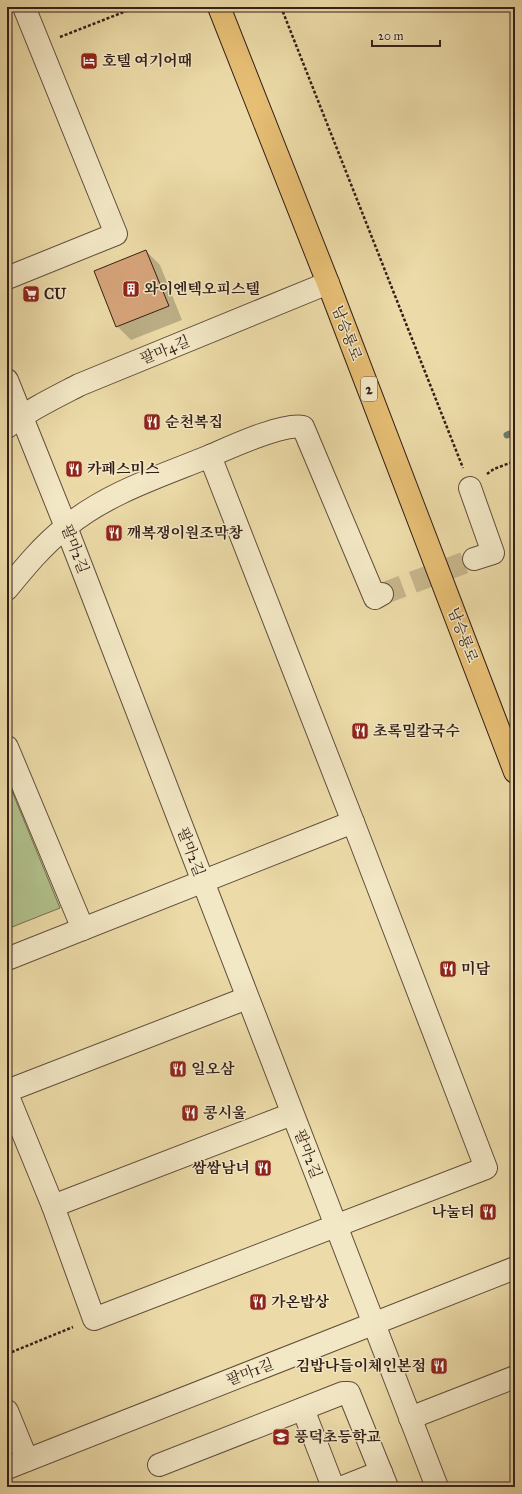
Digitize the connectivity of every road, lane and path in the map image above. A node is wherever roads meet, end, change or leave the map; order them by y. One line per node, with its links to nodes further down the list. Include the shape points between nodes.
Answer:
1 (24, 7): 5 (street)
2 (219, 7): 7 (main road, 남승룡로 / 2)
3 (281, 7): 12 (path)
4 (134, 8): 5 (path)
5 (40, 46): 6 (street, via 116,234)
6 (7, 278)
7 (328, 283): 9 (street, 팔마4길, via 79,385 50,399); 18 (main road, 남승룡로 / 2)
8 (7, 380): 9 (street, 팔마2길)
9 (14, 422): 13 (street, 팔마2길)
10 (210, 456): 13 (street, via 125,491 93,508); 16 (street, via 283,427 303,427 375,598); 19 (street)
11 (515, 460): 12 (path, via 494,469)
12 (470, 488): 14 (street, via 493,553)
13 (66, 527): 15 (street, via 28,563); 20 (street, 팔마2길)
14 (474, 559)
15 (7, 588)
16 (382, 594)
17 (7, 747): 21 (street)
18 (515, 772)
19 (353, 822): 20 (street); 27 (street, via 486,1168)
20 (202, 882): 21 (street); 23 (street, 팔마2길)
21 (83, 929): 22 (street)
22 (7, 959)
23 (247, 998): 24 (street); 25 (street, 팔마2길)
24 (7, 1092): 26 (street)
25 (292, 1114): 26 (street); 27 (street, 팔마2길)
26 (53, 1206): 29 (street)
27 (336, 1226): 29 (street); 30 (street, 팔마2길)
28 (515, 1268): 30 (street, 팔마1길)
29 (94, 1319): 31 (path)
30 (374, 1324): 35 (street, 팔마2길); 36 (street, 팔마1길)
31 (7, 1354)
32 (515, 1377): 35 (street)
33 (303, 1409): 37 (street); 39 (street, via 343,1393 350,1393); 40 (street)
34 (7, 1411): 36 (street)
35 (410, 1418): 42 (street, 팔마2길)
36 (27, 1460): 38 (street, 팔마1길)
37 (159, 1466)
38 (7, 1468)
39 (384, 1480): 41 (street)
40 (333, 1487)
41 (343, 1487)
42 (437, 1487)

